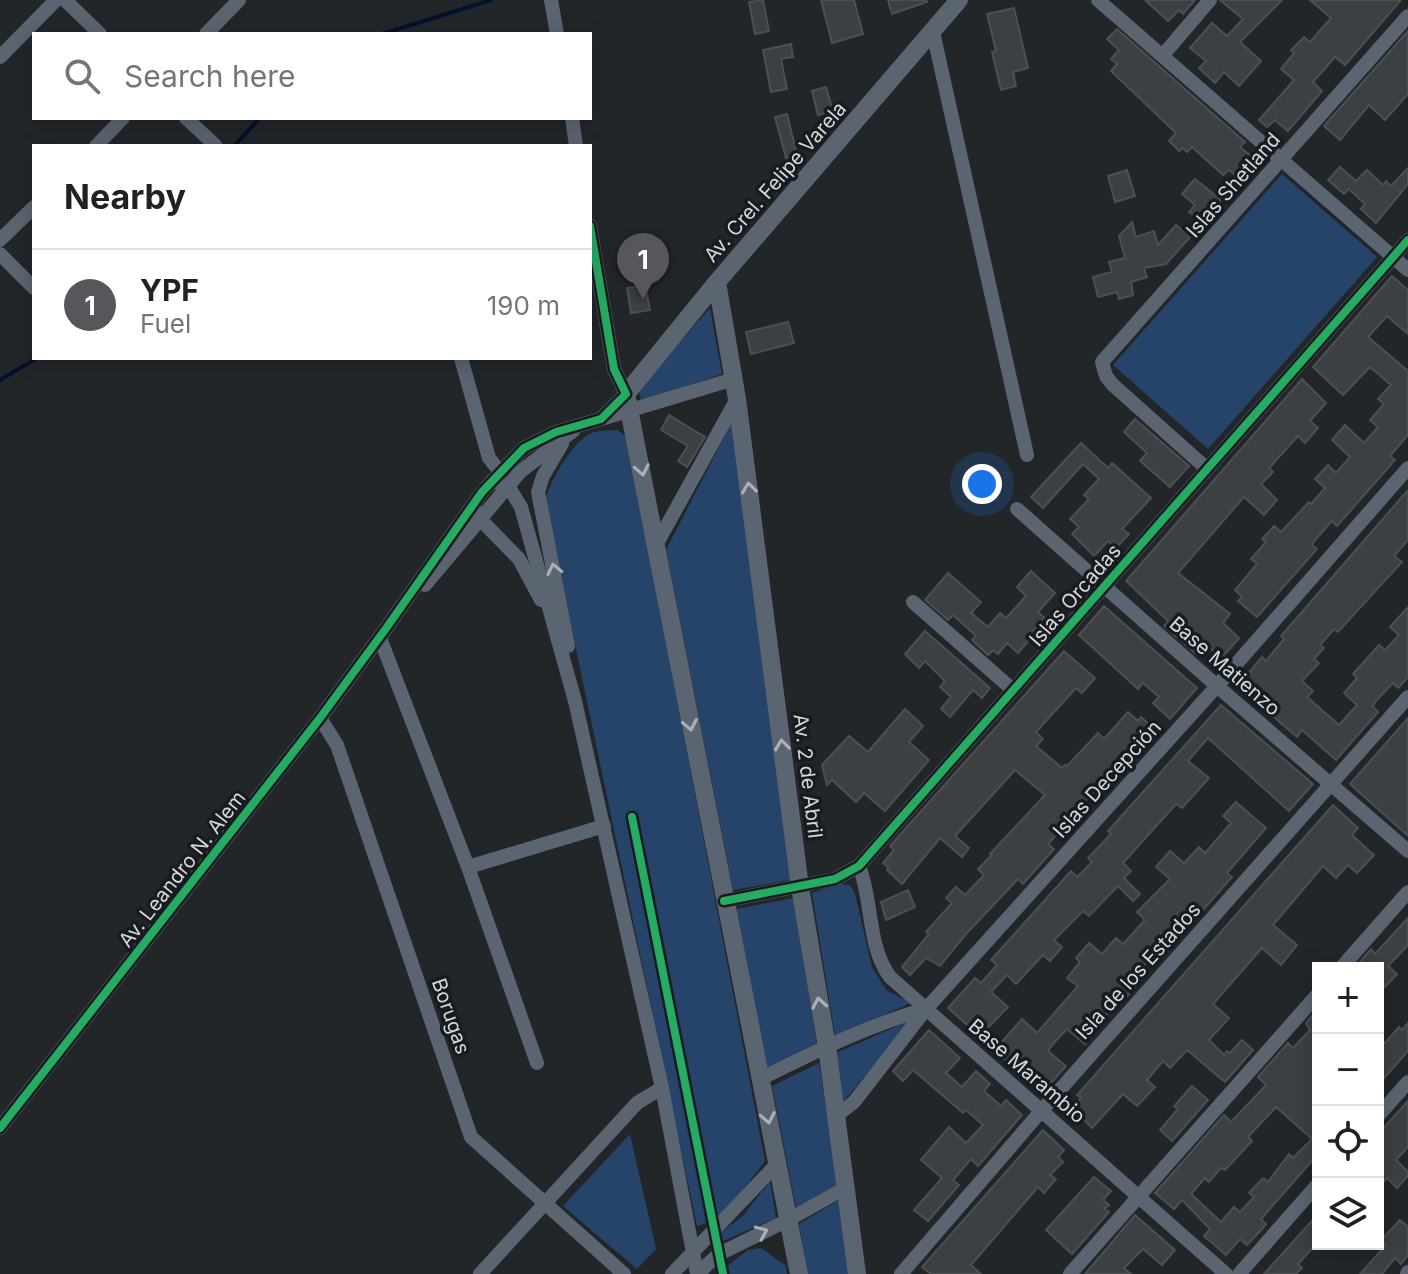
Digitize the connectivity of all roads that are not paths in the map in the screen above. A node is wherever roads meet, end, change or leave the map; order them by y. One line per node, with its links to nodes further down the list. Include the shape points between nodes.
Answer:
1 (56, 0): 14 (street)
2 (65, 0): 9 (street)
3 (239, 0): 10 (street)
4 (551, 0): 11 (street)
5 (959, 0): 12 (main road, Av. Crel. Felipe Varela)
6 (1098, 0): 13 (street)
7 (1210, 0): 13 (street)
8 (1408, 16): 21 (street, Islas Shetland)
9 (98, 32)
10 (208, 32)
11 (557, 32)
12 (933, 32): 29 (main road, Av. Crel. Felipe Varela); 37 (street)
13 (1163, 55): 21 (street)
14 (0, 57)
15 (121, 120): 18 (street)
16 (188, 120): 19 (street)
17 (572, 120): 20 (street)
18 (98, 144)
19 (214, 144)
20 (576, 144)
21 (1282, 159): 27 (street); 38 (street, Islas Shetland, via 1102,362 1112,384)
22 (32, 209): 24 (street)
23 (592, 238): 34 (street, via 614,369)
24 (0, 240)
25 (1408, 240): 27 (street, Islas Orcadas)
26 (0, 254): 30 (street)
27 (1393, 257): 28 (street); 38 (street, Islas Orcadas)
28 (1408, 270)
29 (717, 282): 32 (main road, Av. 2 de Abril); 34 (main road, Av. Crel. Felipe Varela)
30 (32, 286)
31 (462, 360): 40 (street)
32 (734, 379): 33 (main road, Av. 2 de Abril); 34 (street)
33 (737, 399): 44 (street); 59 (main road, Av. 2 de Abril, one-way to 33)
34 (628, 402): 35 (street); 44 (main road, one-way to 44)
35 (582, 425): 36 (street); 40 (street, via 537,439)
36 (567, 436): 41 (street); 48 (street, one-way to 36, via 566,627 538,492)
37 (1027, 455)
38 (1206, 468): 45 (street, Islas Orcadas)
39 (1408, 468): 49 (street, Islas Decepción)
40 (492, 481): 41 (street); 43 (street, via 476,510); 47 (street)
41 (508, 486): 43 (street); 48 (street, via 521,507)
42 (1017, 509): 45 (street, Base Matienzo)
43 (480, 519): 47 (street); 51 (street, via 519,559 537,590)
44 (656, 545): 61 (main road, one-way to 61)
45 (1103, 586): 49 (street, Base Matienzo); 50 (street, Islas Orcadas)
46 (913, 602): 50 (street)
47 (384, 632): 53 (street, Av. Leandro N. Alem); 58 (street)
48 (568, 674): 51 (street)
49 (1217, 686): 54 (street, Base Matienzo); 64 (street, Islas Decepción)
50 (1013, 690): 57 (street, Islas Orcadas)
51 (574, 695): 55 (street)
52 (1408, 697): 54 (street, Isla de los Estados)
53 (320, 718): 73 (street, Av. Leandro N. Alem); 78 (street, Borugas, via 337,745 471,1137)
54 (1332, 783): 56 (street, Base Matienzo); 71 (street, Isla de los Estados)
55 (604, 826): 58 (street); 69 (street)
56 (1408, 851)
57 (859, 866): 59 (street, Islas Orcadas, via 835,879); 64 (street, Base Marambio, via 883,967)
58 (468, 867): 66 (street)
59 (800, 887): 61 (street, Islas Orcadas); 65 (main road, Av. 2 de Abril, one-way to 59)
60 (1408, 892): 62 (street)
61 (724, 901): 67 (main road)
62 (1346, 962)
63 (1312, 1001): 77 (street)
64 (926, 1009): 65 (street); 71 (street, Base Marambio); 72 (street, Islas Decepción, via 854,1102)
65 (827, 1047): 67 (street); 72 (main road, Av. 2 de Abril)
66 (537, 1063)
67 (760, 1079): 74 (main road, one-way to 74)
68 (1408, 1082): 70 (street)
69 (662, 1088): 78 (street, via 637,1103); 80 (street)
70 (1384, 1109)
71 (1042, 1110): 77 (street, Base Marambio); 87 (street, Isla de los Estados)
72 (836, 1116): 75 (main road, Av. 2 de Abril)
73 (0, 1128)
74 (777, 1164): 79 (main road); 80 (street)
75 (847, 1187): 79 (street); 86 (main road, Av. 2 de Abril)
76 (1312, 1191): 90 (street)
77 (1139, 1197): 88 (street); 89 (street, Base Marambio)
78 (544, 1202): 81 (street); 82 (street, Borugas)
79 (788, 1220): 84 (street, one-way to 79, via 719,1254); 85 (main road)
80 (693, 1251): 83 (street); 84 (street)
81 (480, 1274)
82 (624, 1274)
83 (672, 1274)
84 (697, 1274)
85 (799, 1274)
86 (857, 1274)
87 (901, 1274)
88 (1070, 1274)
89 (1226, 1274)
90 (1239, 1274)

